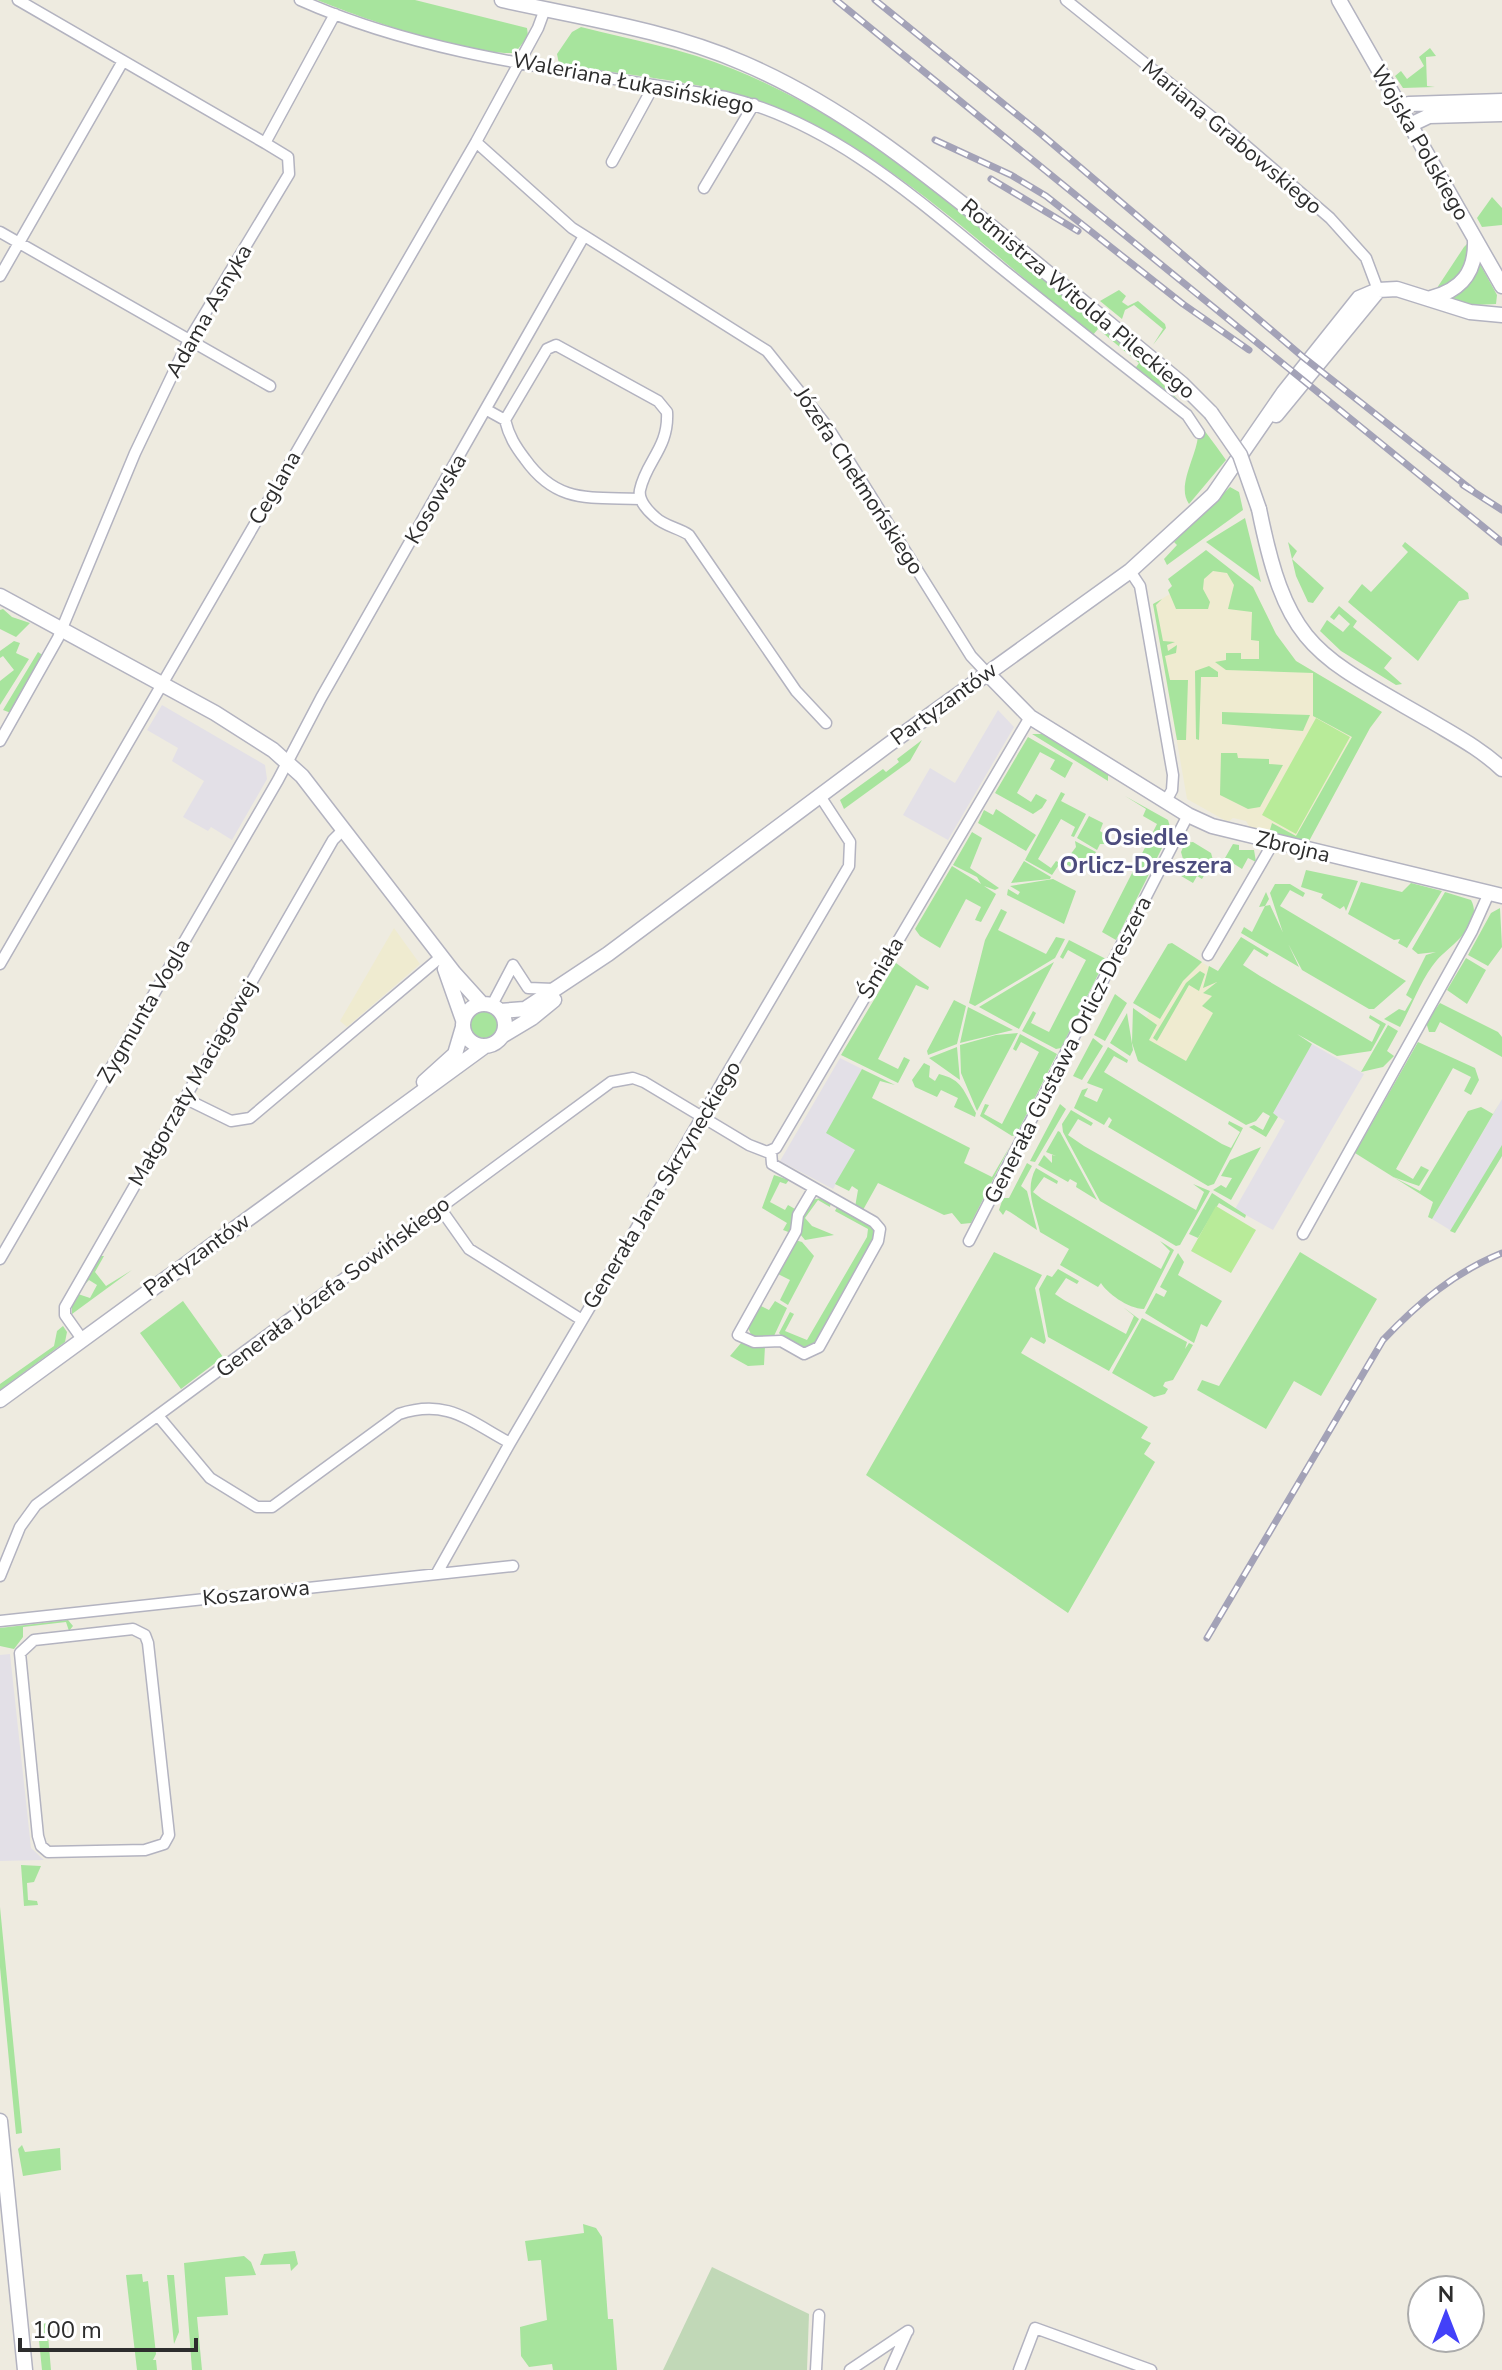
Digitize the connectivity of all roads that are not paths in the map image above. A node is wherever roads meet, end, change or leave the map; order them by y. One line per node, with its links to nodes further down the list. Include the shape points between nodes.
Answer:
1 (18, 0): 8 (street)
2 (300, 0): 7 (street, Waleriana Łukasińskiego)
3 (502, 0): 6 (main road, Rotmistrza Witolda Pileckiego)
4 (1066, 0): 26 (street, Mariana Grabowskiego, via 1330,218 1366,258)
5 (1339, 0): 13 (main road, Wojska Polskiego)
6 (545, 9): 9 (street, Ceglana); 44 (main road, Rotmistrza Witolda Pileckiego, bridge, via 709,50 768,74 842,115 923,171 1211,413 1240,455 1275,581 1311,644 1348,675 1473,746)
7 (335, 14): 9 (street, Waleriana Łukasińskiego, via 399,35); 17 (street)
8 (123, 61): 17 (street); 23 (street)
9 (521, 62): 10 (street, Waleriana Łukasińskiego); 16 (street, Ceglana)
10 (654, 85): 12 (street, Waleriana Łukasińskiego); 18 (street)
11 (1502, 101): 13 (main road)
12 (754, 104): 19 (street); 33 (street, Waleriana Łukasińskiego, via 888,176 1187,415)
13 (1400, 107): 15 (main road, Wojska Polskiego)
14 (1502, 114): 15 (main road, via 1429,116)
15 (1410, 125): 22 (main road, Wojska Polskiego)
16 (476, 142): 21 (street, Józefa Chełmońskiego, via 534,198); 39 (street, Ceglana)
17 (265, 143): 29 (street, Adama Asnyka, via 288,157 289,174)
18 (612, 162)
19 (704, 188)
20 (0, 232): 23 (street)
21 (584, 236): 31 (street, Kosowska); 38 (street, Józefa Chełmońskiego, via 750,338 789,375)
22 (1475, 240): 25 (main road, Wojska Polskiego); 27 (main road, via 1469,276 1460,287)
23 (20, 243): 24 (street); 29 (street)
24 (0, 276)
25 (1502, 286)
26 (1378, 290): 27 (main road); 35 (main road, Partyzantów, via 1195,515)
27 (1431, 298): 28 (main road, via 1470,312)
28 (1502, 315)
29 (189, 340): 30 (street); 37 (street, Adama Asnyka)
30 (270, 386)
31 (487, 410): 32 (street); 43 (street, Kosowska)
32 (505, 420): 34 (street, via 510,438 551,488 573,497); 34 (street, via 547,349 556,345 658,401 667,412 665,433)
33 (1199, 433)
34 (640, 499): 41 (street, via 661,522 689,535 796,691)
35 (1130, 571): 38 (main road, Partyzantów); 46 (street, via 1140,586 1173,775)
36 (0, 596): 37 (main road)
37 (61, 629): 39 (main road); 42 (street, Adama Asnyka)
38 (987, 673): 40 (main road, Zbrojna); 45 (main road, Partyzantów)
39 (163, 684): 43 (main road, via 248,732); 54 (street, Ceglana)
40 (1030, 717): 46 (main road, Zbrojna); 63 (street, Śmiała)
41 (826, 723)
42 (0, 741)
43 (287, 762): 48 (main road); 68 (street, Zygmunta Vogla)
44 (1502, 769)
45 (820, 796): 52 (main road, Partyzantów); 62 (street, Generała Jana Skrzyneckiego, via 850,842 849,866)
46 (1166, 801): 47 (main road, Zbrojna)
47 (1188, 815): 49 (main road, Zbrojna); 67 (street, Generała Gustawa Orlicz-Dreszera)
48 (344, 829): 51 (main road); 60 (street, Małgorzaty Maciągowej)
49 (1273, 843): 50 (main road, Zbrojna); 53 (street)
50 (1495, 895): 66 (street)
51 (439, 953): 56 (main road); 57 (main road); 60 (street, via 250,1118 231,1121)
52 (608, 954): 55 (main road, Partyzantów); 58 (main road, Partyzantów, via 532,1018)
53 (1208, 955)
54 (0, 964)
55 (559, 989): 56 (main road, Partyzantów, via 525,1009); 56 (street, via 528,988 513,965)
56 (491, 1007): 57 (main road, via 470,1009); 58 (main road, via 505,1023)
57 (463, 1023): 59 (main road, via 468,1039); 61 (main road, Partyzantów, via 455,1054)
58 (502, 1036): 59 (main road)
59 (485, 1046): 61 (main road, Partyzantów)
60 (184, 1098): 70 (street, Małgorzaty Maciągowej, via 65,1307)
61 (395, 1110): 70 (main road, Partyzantów)
62 (703, 1118): 63 (street, via 749,1145); 65 (street, Generała Józefa Sowińskiego, via 644,1082 611,1082); 69 (street, Generała Jana Skrzyneckiego)
63 (771, 1151): 64 (street, via 772,1164)
64 (814, 1188): 64 (street, via 738,1335 754,1342 781,1341 804,1354 819,1347 880,1234 874,1222)
65 (440, 1208): 69 (street, via 469,1249); 72 (street, Generała Józefa Sowińskiego)
66 (1303, 1234)
67 (969, 1241)
68 (0, 1259)
69 (582, 1320): 73 (street, Generała Jana Skrzyneckiego)
70 (82, 1339): 71 (main road, Partyzantów)
71 (0, 1400)
72 (159, 1417): 73 (street, via 210,1478 265,1508 399,1414 416,1408 454,1413); 76 (street, Generała Józefa Sowińskiego, via 36,1505 20,1527)
73 (510, 1443): 75 (street, Generała Jana Skrzyneckiego)
74 (513, 1566): 75 (street, Koszarowa)
75 (437, 1573): 77 (street, Koszarowa)
76 (0, 1576)
77 (80, 1613): 78 (street, Koszarowa); 79 (street)
78 (0, 1621)
79 (82, 1634): 79 (street, via 133,1629 148,1643 169,1827 164,1844 157,1848 60,1854 41,1846 20,1653 34,1640)
80 (0, 2121): 82 (main road)
81 (819, 2315): 83 (street)
82 (25, 2370)
83 (816, 2370)
84 (850, 2370): 85 (street, via 908,2331)
85 (890, 2370)
86 (1019, 2370): 87 (street, via 1035,2328)
87 (1151, 2370)

